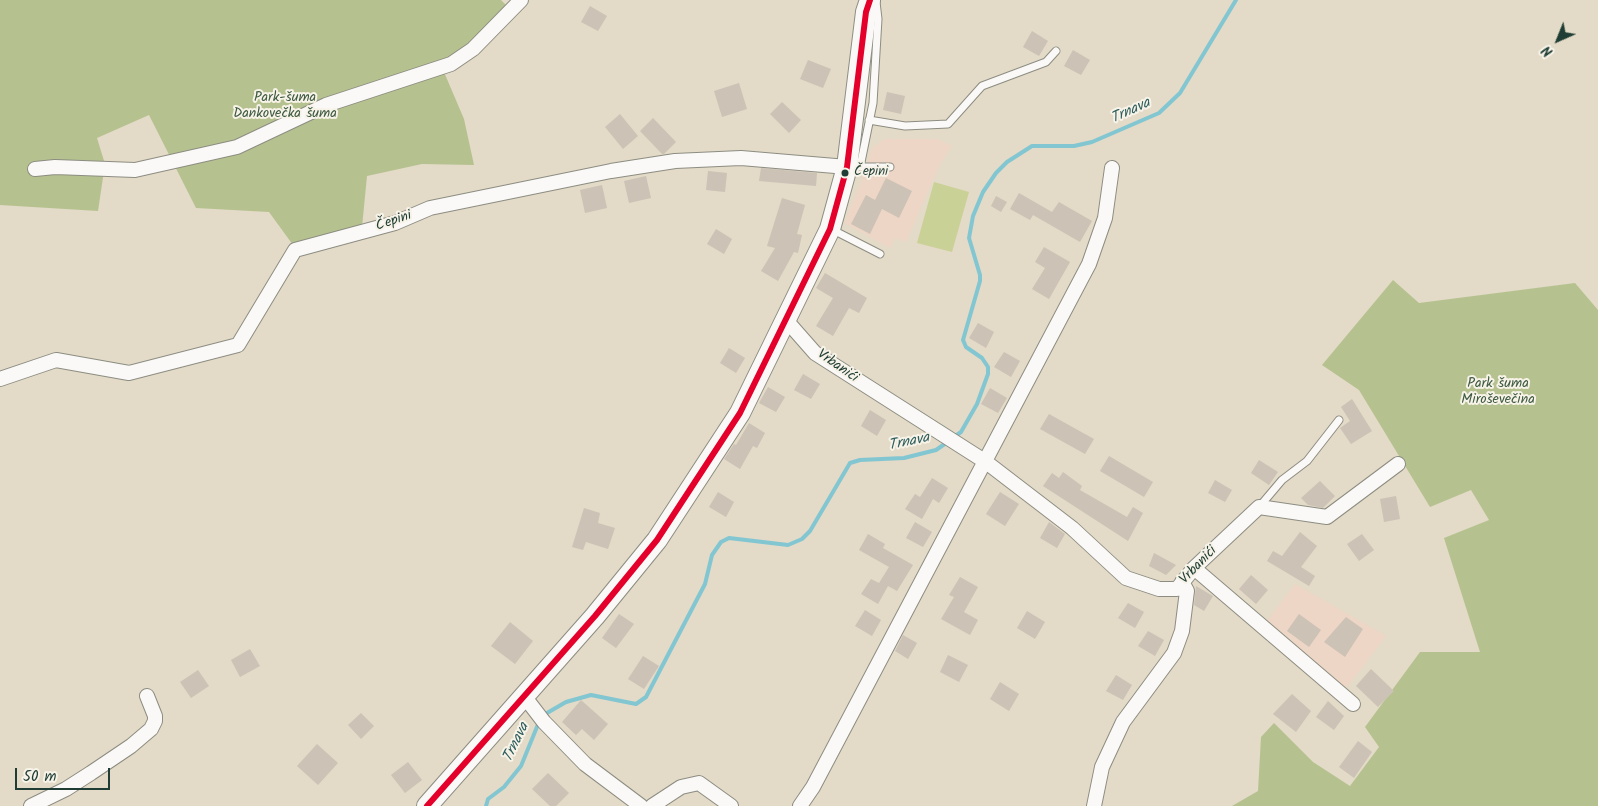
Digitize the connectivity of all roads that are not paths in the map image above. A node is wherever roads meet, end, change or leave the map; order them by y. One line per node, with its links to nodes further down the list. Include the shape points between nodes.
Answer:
1 (521, 0): 9 (street, via 473,49 451,64 326,105 237,147 135,170)
2 (870, 0): 6 (main road, via 866,12)
3 (875, 0): 5 (lane, via 878,19)
4 (1056, 51): 5 (lane, via 1046,62 982,86 948,124 905,126)
5 (869, 120): 6 (lane)
6 (854, 167): 7 (lane); 10 (main road); 13 (street, Čepini, via 741,158 675,161 430,208 395,223 295,250 238,346 129,373 56,360)
7 (890, 167)
8 (1112, 168): 15 (street, via 1104,218 1089,264)
9 (35, 169)
10 (830, 229): 11 (lane); 12 (main road)
11 (880, 254)
12 (786, 320): 15 (street, Vrbanići, via 815,353); 21 (main road, via 740,413 656,540 595,616)
13 (0, 379)
14 (1339, 420): 17 (lane, via 1306,461 1282,480)
15 (986, 462): 19 (street, Vrbanići, via 1072,528 1126,578 1159,589 1177,589); 28 (street)
16 (1398, 464): 17 (street, via 1327,517)
17 (1259, 507): 18 (street, Vrbanići)
18 (1194, 568): 19 (street, Vrbanići); 22 (street)
19 (1182, 582): 29 (street, via 1187,591 1182,631 1174,652 1123,722 1102,766)
20 (147, 696): 23 (street, via 155,716 151,729 75,783)
21 (524, 696): 24 (main road); 25 (street, via 585,764)
22 (1353, 704)
23 (31, 806)
24 (427, 806)
25 (641, 806)
26 (652, 806): 27 (street, via 681,787 699,783)
27 (732, 806)
28 (800, 806)
29 (1094, 806)

